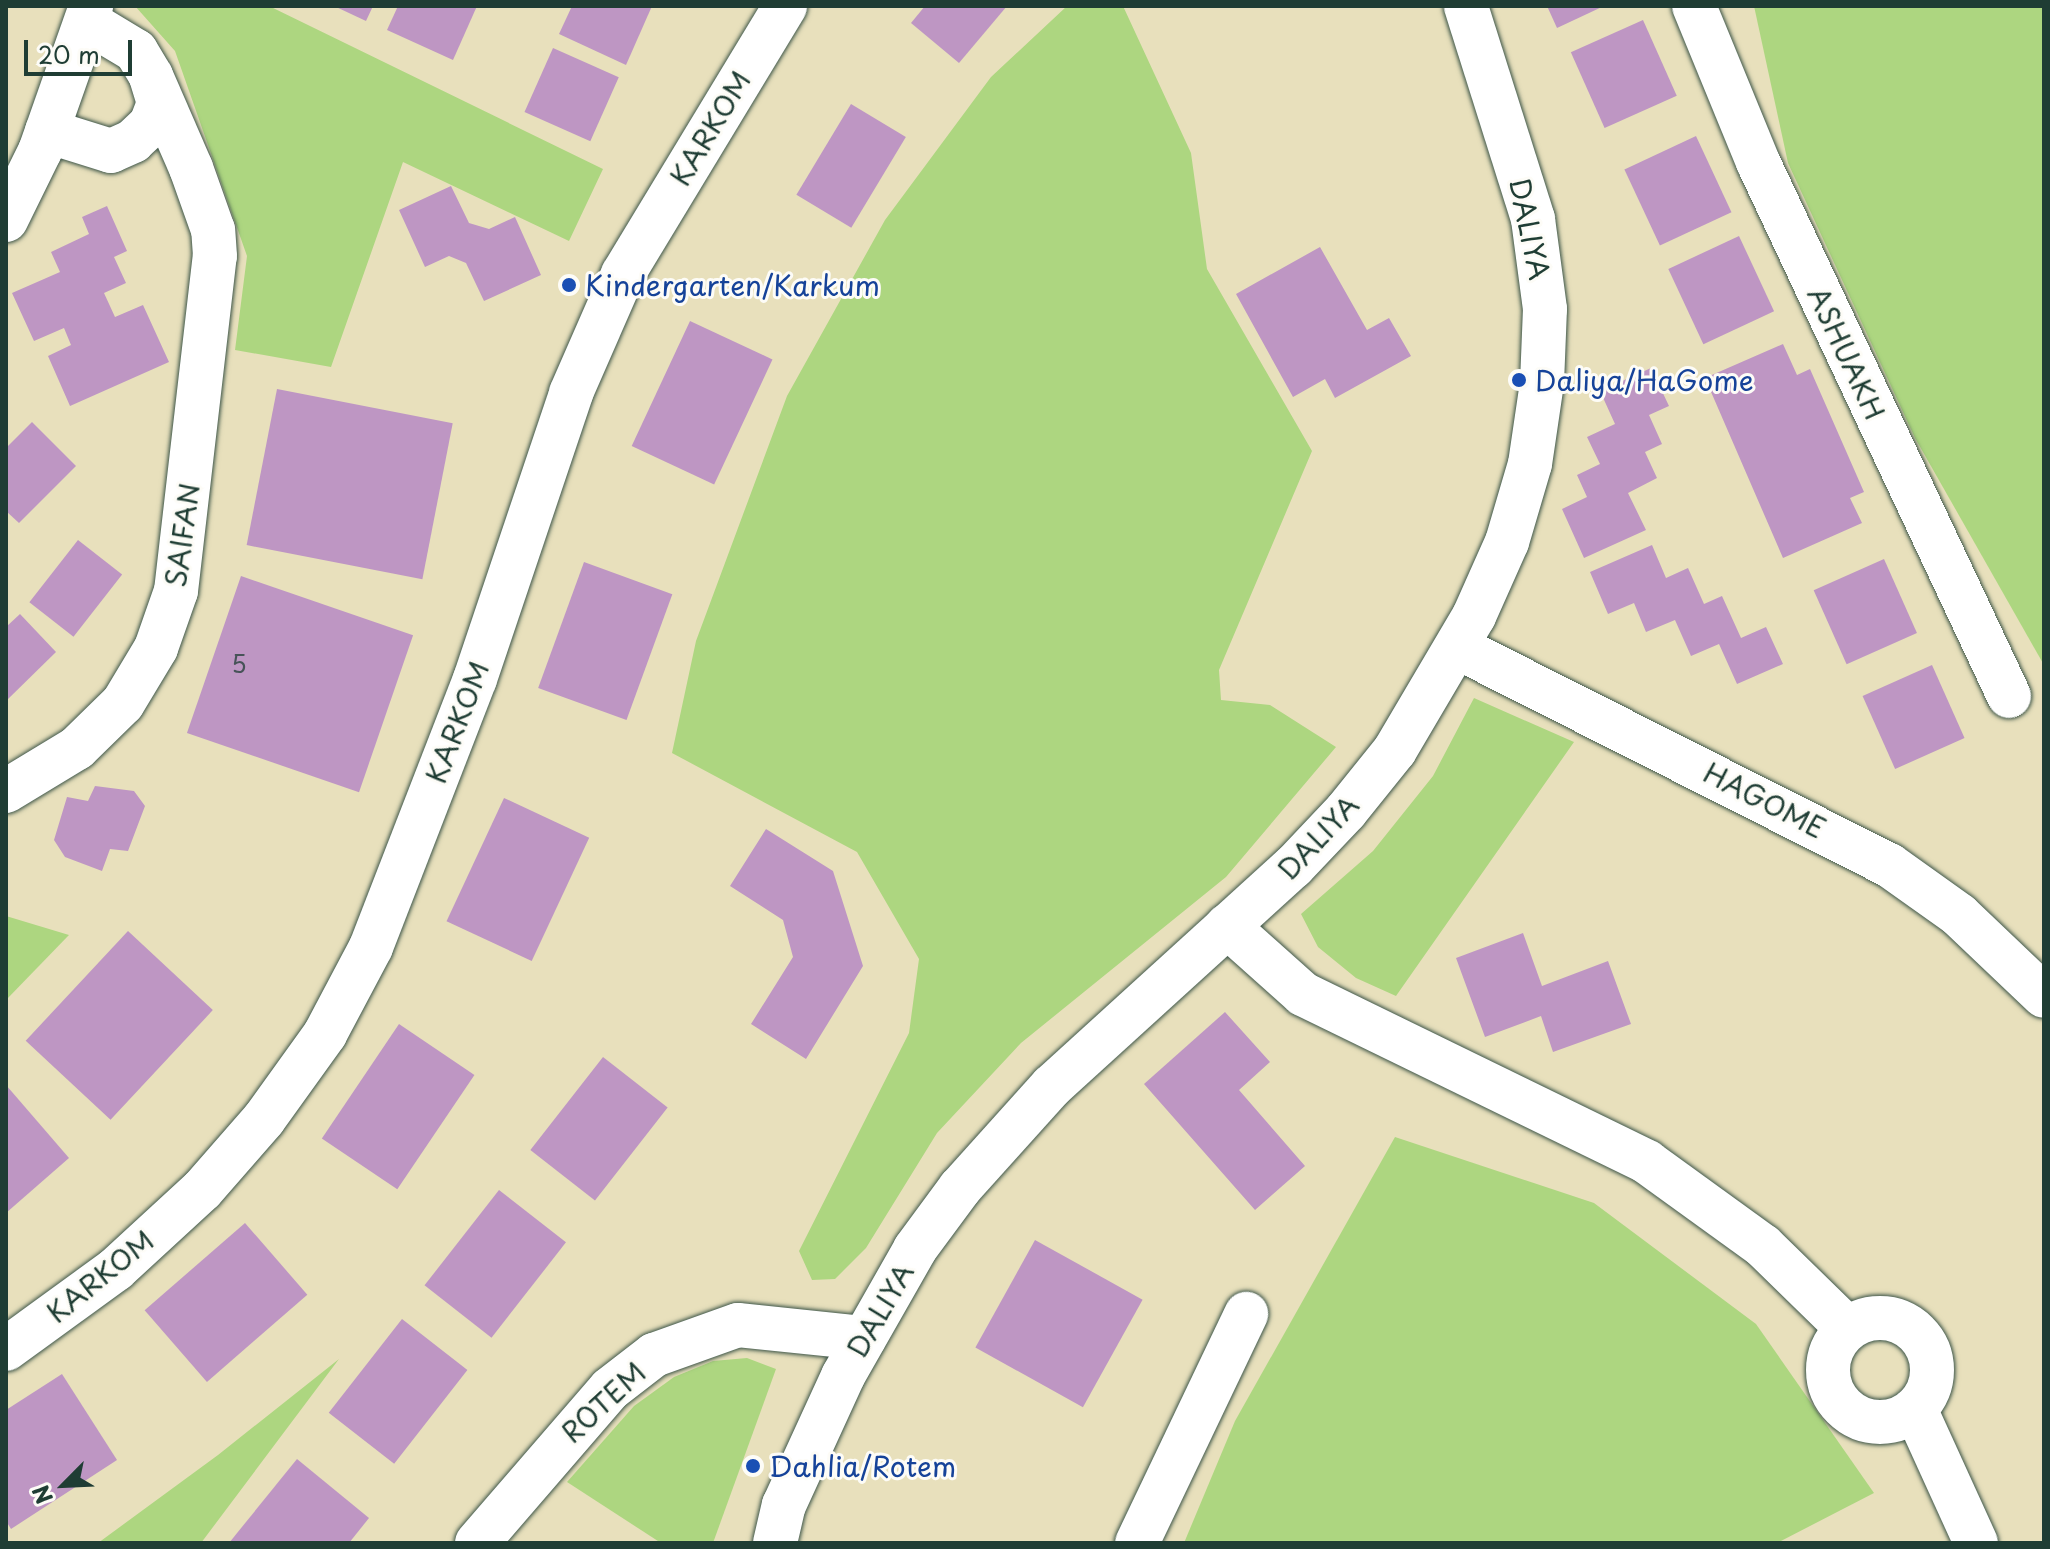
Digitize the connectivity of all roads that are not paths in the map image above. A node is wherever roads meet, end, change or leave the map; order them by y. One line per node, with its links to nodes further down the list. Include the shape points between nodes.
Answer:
1 (785, 6): 18 (street, KARKOM, via 623,274 571,393 475,679 386,907 325,1034 264,1119 202,1190 116,1269)
2 (1466, 6): 10 (street, DALIYA, via 1533,219 1545,309 1542,383 1530,464 1507,542)
3 (1694, 6): 11 (street, ASHUAKH, via 1758,162)
4 (89, 13): 5 (street, SAIFAN, via 136,51); 6 (street)
5 (151, 76): 7 (street, via 159,103 151,124 133,141); 8 (street, SAIFAN)
6 (47, 131): 7 (street, SAIFAN); 9 (street)
7 (111, 151): 8 (street, SAIFAN, via 156,158 179,170 195,187)
8 (205, 210): 12 (street, SAIFAN, via 215,256 213,304 176,591 156,648 123,703 77,748)
9 (6, 220)
10 (1457, 647): 13 (street, DALIYA, via 1395,750 1346,811); 14 (street, HAGOME, via 1889,865 1959,915)
11 (2009, 696)
12 (6, 791)
13 (1227, 926): 16 (street, via 1315,1001 1647,1162 1763,1246); 17 (street, DALIYA, via 1003,1135 915,1249)
14 (2044, 996)
15 (1246, 1314): 22 (street)
16 (1847, 1328): 19 (street, via 1886,1317 1918,1333 1932,1359 1932,1378); 19 (street, via 1828,1359 1831,1390 1841,1405 1873,1422 1891,1421)
17 (864, 1338): 20 (street, ROTEM, via 738,1325 654,1355 610,1389); 21 (street, DALIYA, via 812,1437)
18 (6, 1349)
19 (1915, 1409): 23 (street)
20 (477, 1543)
21 (775, 1543)
22 (1137, 1543)
23 (1976, 1543)

